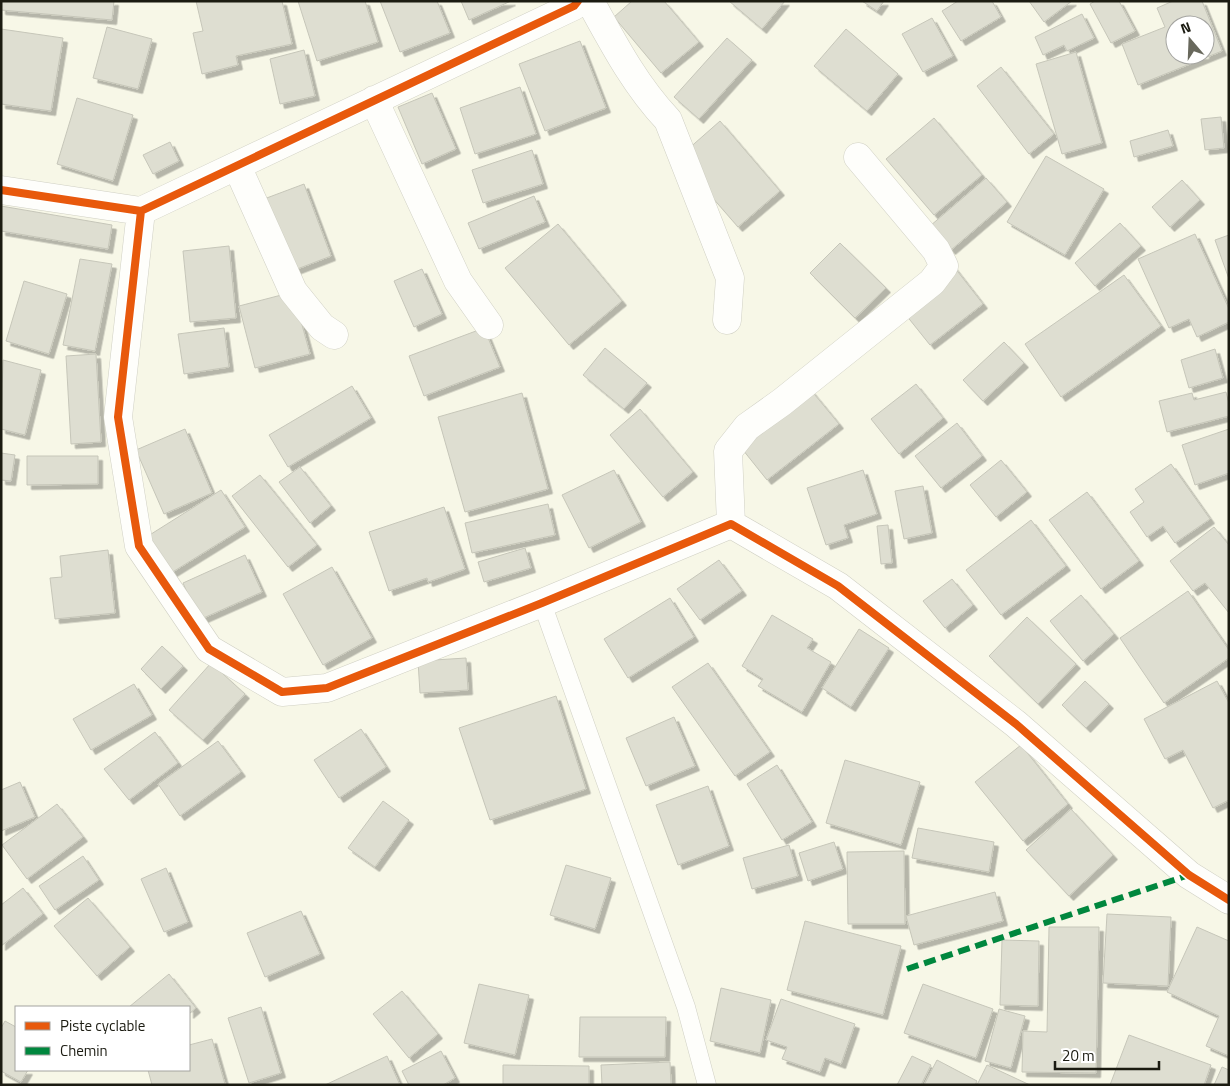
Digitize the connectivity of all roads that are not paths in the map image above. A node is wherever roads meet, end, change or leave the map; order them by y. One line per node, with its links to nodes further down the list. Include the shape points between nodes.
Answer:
1 (578, 1): 3 (street, via 574,6)
2 (590, 1): 8 (street, via 627,68 668,120 730,278)
3 (374, 100): 5 (street); 9 (street, via 458,281)
4 (858, 157): 11 (street, via 936,250 944,266 932,282 748,427 728,451)
5 (237, 166): 7 (street); 10 (street, via 293,291 322,327)
6 (1, 190): 7 (street)
7 (140, 211): 12 (street, via 119,426 138,546 208,648 282,692 328,688)
8 (727, 320)
9 (489, 325)
10 (334, 335)
11 (731, 524): 12 (street); 13 (street, via 838,586 1016,724 1189,874)
12 (542, 602): 14 (lane, via 686,1007)
13 (1229, 900)
14 (708, 1085)

